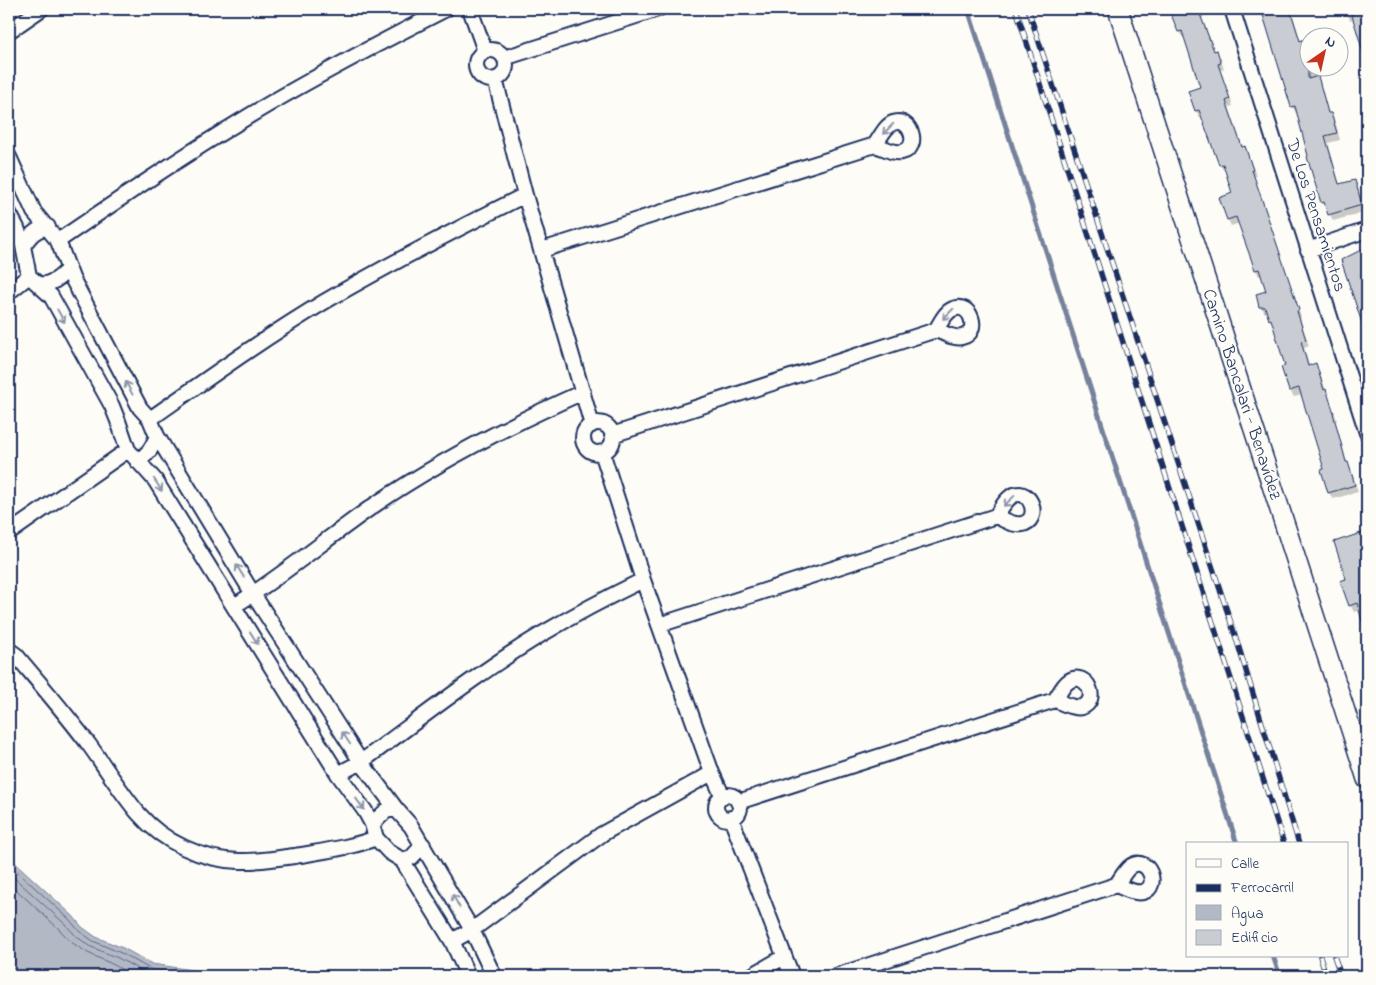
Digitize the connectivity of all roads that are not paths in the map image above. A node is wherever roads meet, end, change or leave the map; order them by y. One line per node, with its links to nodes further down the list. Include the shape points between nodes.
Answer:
1 (41, 9): 7 (street)
2 (446, 9): 17 (street, via 353,56 250,115 160,171)
3 (470, 9): 8 (street)
4 (658, 9): 9 (street)
5 (1118, 9): 46 (main road, Camino Bancalari - Benavídez)
6 (1232, 9): 20 (street, De Los Pensamientos)
7 (9, 31)
8 (485, 52): 9 (street, via 492,50); 10 (street, via 478,56 477,69 482,77)
9 (504, 58): 10 (street, via 504,70)
10 (495, 79): 13 (street)
11 (875, 144): 19 (street)
12 (9, 157): 15 (street, via 34,212)
13 (524, 195): 19 (street); 27 (street, via 397,260 322,304)
14 (9, 212): 18 (street)
15 (48, 227): 17 (street); 18 (street, via 30,235)
16 (1367, 230): 20 (street)
17 (58, 241): 21 (street)
18 (23, 246): 22 (street)
19 (542, 250): 25 (street)
20 (1308, 250): 30 (street, De Los Pensamientos)
21 (68, 269): 22 (street, via 50,284); 26 (street, one-way to 21)
22 (34, 280): 23 (street); 28 (street, one-way to 28, via 50,296)
23 (9, 292)
24 (936, 330): 31 (street)
25 (583, 392): 29 (street); 38 (street, via 527,417 421,476 334,534)
26 (140, 408): 27 (street); 28 (street, via 122,412)
27 (150, 419): 32 (street)
28 (118, 421): 34 (street)
29 (592, 425): 31 (street, via 604,425); 33 (street, via 584,434 584,443 589,450)
30 (1367, 434)
31 (612, 435): 33 (street, via 611,444)
32 (156, 436): 34 (street, via 146,456); 38 (street, one-way to 32)
33 (602, 452): 37 (street)
34 (132, 456): 36 (street); 39 (street, one-way to 39, via 155,480)
35 (996, 516): 40 (street)
36 (9, 534)
37 (643, 580): 40 (street); 43 (street, via 532,640)
38 (254, 594): 39 (street); 43 (street, one-way to 38)
39 (234, 606): 45 (street, one-way to 45)
40 (658, 625): 44 (street)
41 (11, 650): 52 (street, via 88,744 138,813 178,844 216,858 239,861 330,850)
42 (1055, 700): 48 (street)
43 (361, 762): 45 (street); 49 (street)
44 (712, 773): 47 (street); 56 (street, via 602,834)
45 (338, 774): 51 (street, one-way to 51)
46 (1367, 779)
47 (723, 797): 48 (street, via 729,796); 50 (street, via 716,804 716,811 721,817)
48 (738, 802): 50 (street, via 738,812)
49 (396, 809): 51 (street, via 386,811); 53 (street)
50 (731, 818): 58 (street)
51 (372, 824): 52 (street)
52 (376, 838): 54 (street)
53 (423, 845): 54 (street, via 412,857); 56 (street, one-way to 53)
54 (402, 860): 57 (street)
55 (1116, 885): 63 (street)
56 (472, 930): 57 (street); 60 (street)
57 (452, 941): 59 (street)
58 (784, 957): 61 (street); 62 (street)
59 (468, 976)
60 (494, 976)
61 (751, 976)
62 (792, 976)
63 (836, 976)

